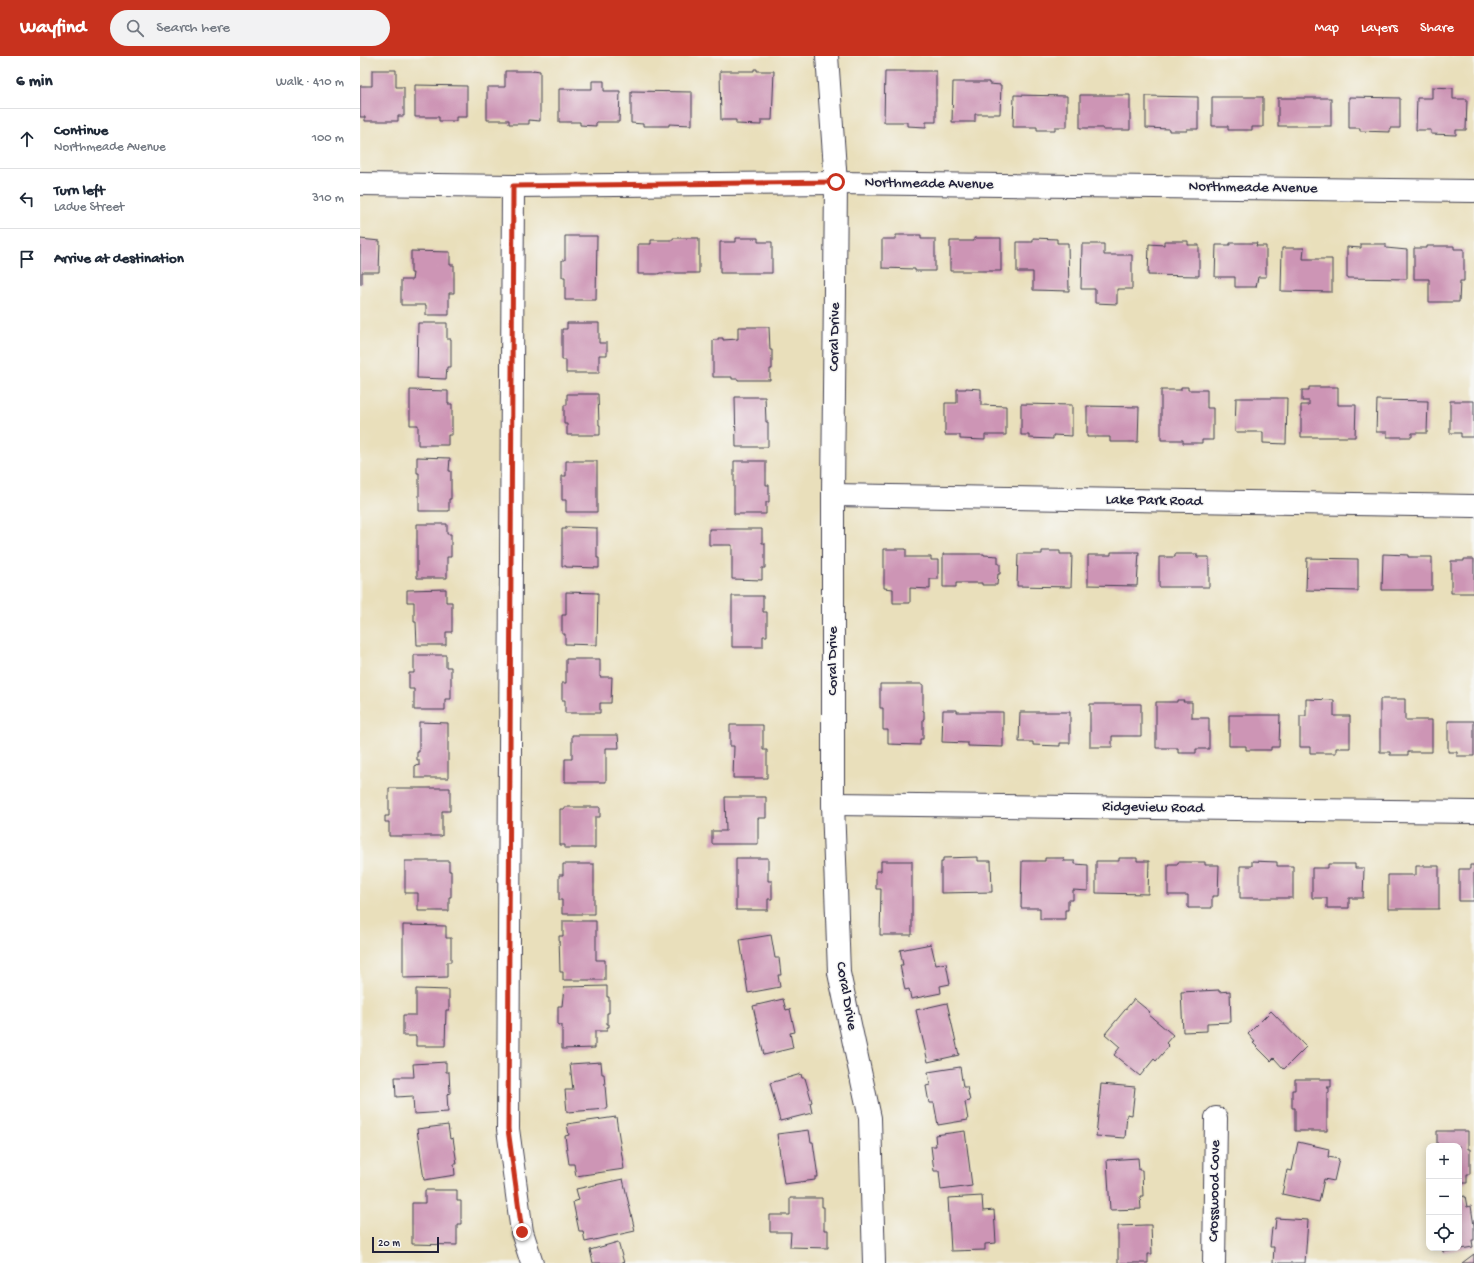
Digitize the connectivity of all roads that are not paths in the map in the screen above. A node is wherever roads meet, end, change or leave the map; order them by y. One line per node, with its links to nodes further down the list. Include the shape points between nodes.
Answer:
1 (827, 56): 2 (street, Coral Drive)
2 (836, 182): 4 (street, Northmeade Avenue); 5 (street, Northmeade Avenue); 6 (street, Coral Drive)
3 (360, 184): 4 (street, Northmeade Avenue)
4 (513, 186): 11 (street, via 508,1129 522,1232)
5 (1474, 191)
6 (834, 495): 7 (street, Lake Park Road); 8 (street, Coral Drive)
7 (1474, 506)
8 (833, 804): 9 (street, Ridgeview Road); 12 (street, Coral Drive, via 839,973 870,1118)
9 (1474, 812)
10 (1216, 1118): 13 (street, Crosswood Cove)
11 (532, 1263)
12 (874, 1263)
13 (1214, 1263)

